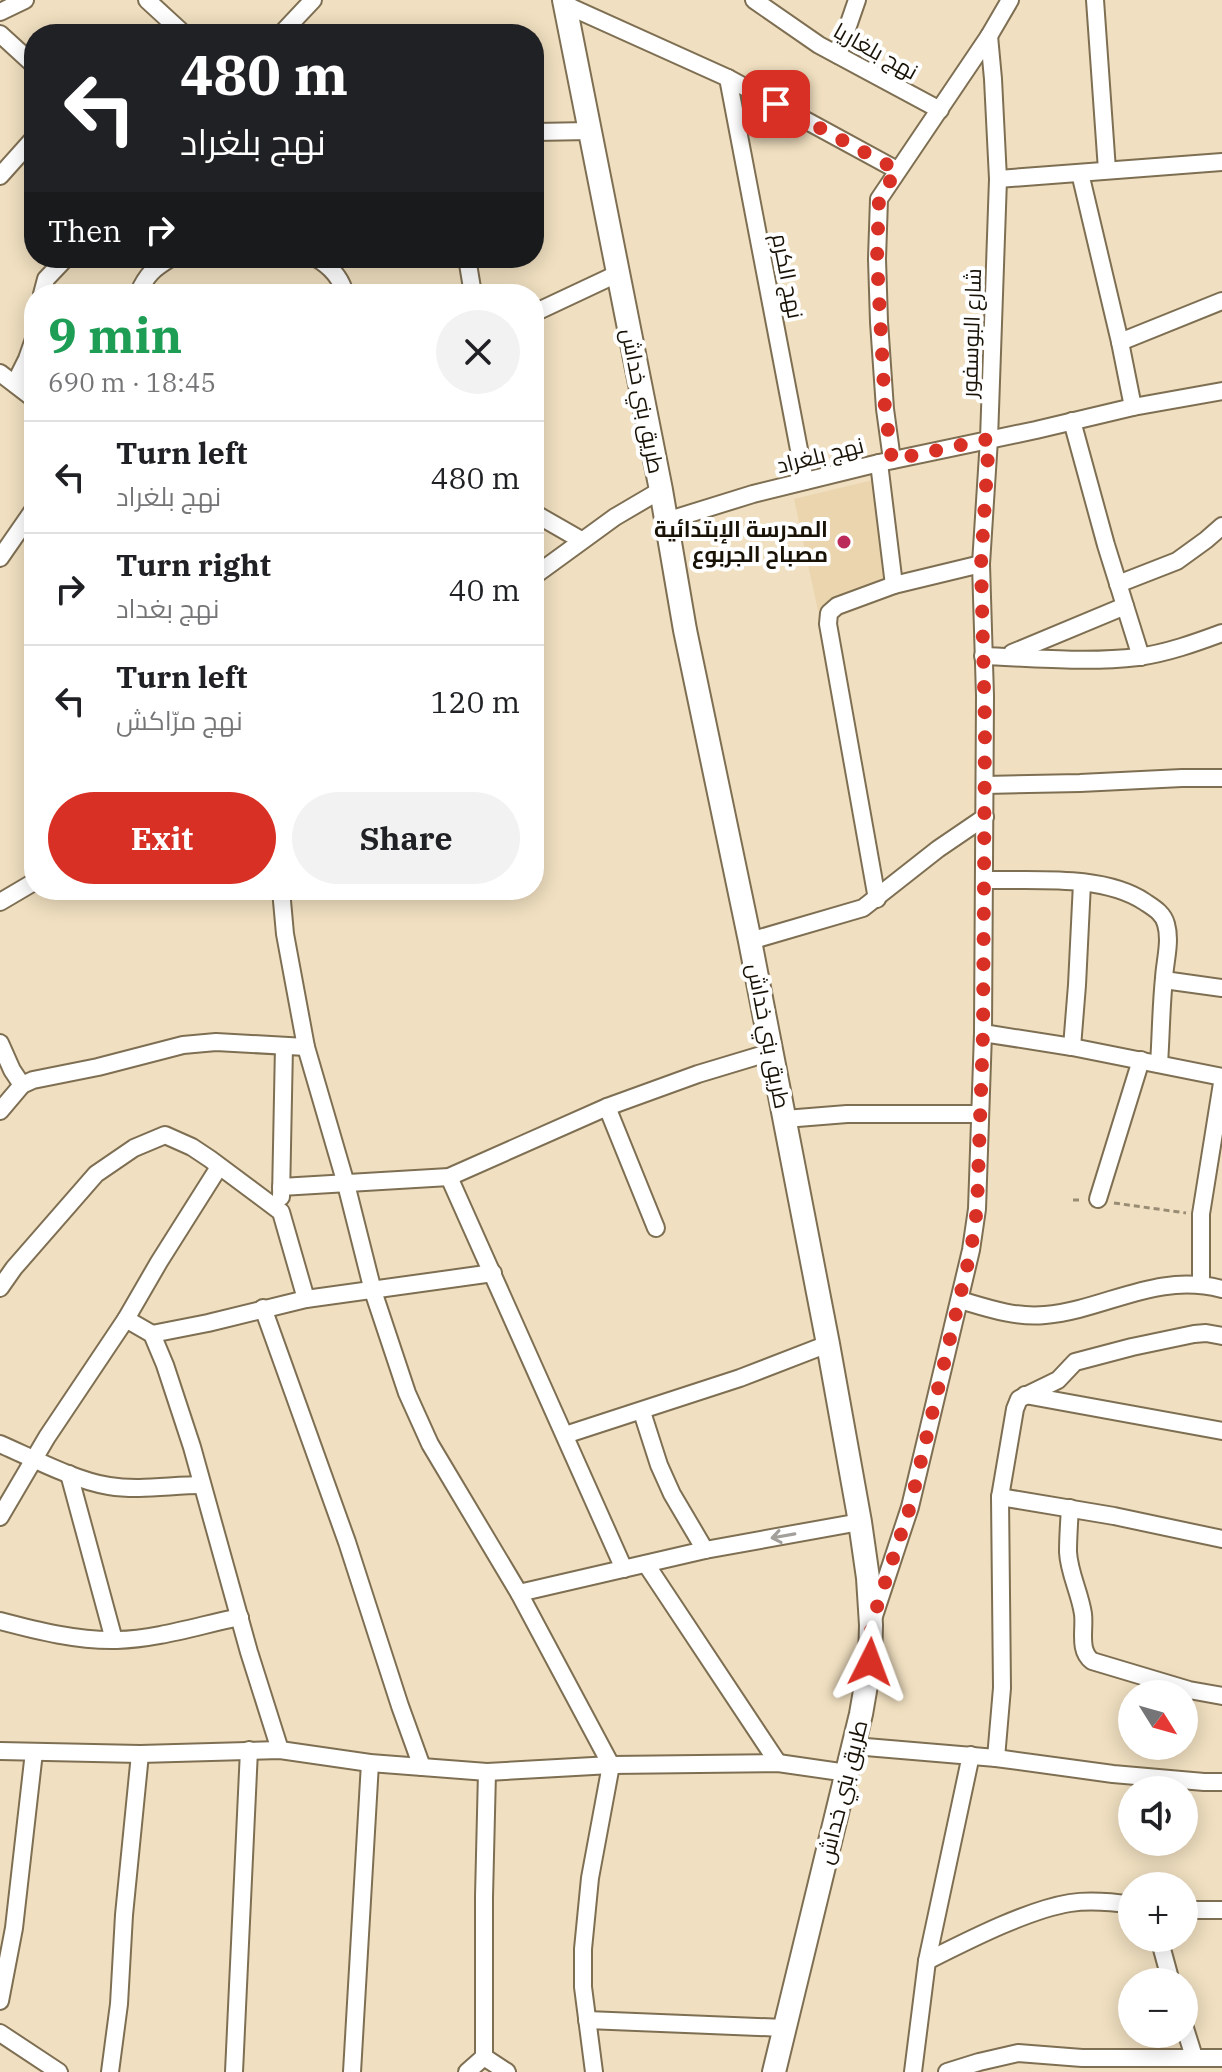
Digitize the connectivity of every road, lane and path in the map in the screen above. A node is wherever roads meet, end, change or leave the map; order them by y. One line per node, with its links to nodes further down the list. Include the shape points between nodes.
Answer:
1 (147, 0): 8 (street)
2 (313, 0): 9 (street)
3 (754, 0): 12 (street, نهج بلغاريا)
4 (857, 0): 12 (street)
5 (1010, 0): 11 (street)
6 (1095, 0): 21 (street)
7 (565, 3): 14 (street); 16 (main road, طريق بني خداش)
8 (173, 24)
9 (298, 24)
10 (0, 34): 13 (street)
11 (989, 36): 15 (street); 24 (street, شارع البوسفور)
12 (838, 55): 15 (street, نهج بلغاريا)
13 (24, 56)
14 (728, 78): 20 (street); 41 (street, نهج الكرم)
15 (940, 110): 20 (street)
16 (590, 131): 17 (street); 27 (main road, طريق بني خداش)
17 (544, 132)
18 (24, 149): 23 (street)
19 (1222, 162): 21 (street)
20 (897, 170): 40 (street, via 879,199)
21 (1107, 170): 22 (street)
22 (1080, 173): 24 (street); 32 (street)
23 (0, 176)
24 (998, 179): 39 (street, شارع البوسفور)
25 (56, 268): 28 (street)
26 (155, 268): 29 (street)
27 (617, 274): 31 (street); 42 (main road, طريق بني خداش)
28 (45, 284)
29 (143, 284)
30 (1222, 301): 32 (street)
31 (544, 308)
32 (1120, 342): 37 (street)
33 (24, 353): 34 (street)
34 (5, 380): 36 (street)
35 (1222, 391): 37 (street, نهج بلغراد)
36 (24, 392)
37 (1133, 407): 38 (street, نهج بلغراد)
38 (1072, 421): 39 (street, نهج بلغراد); 51 (street)
39 (989, 439): 40 (street, نهج بلغراد); 49 (street, شارع البوسفور)
40 (885, 462): 41 (street, نهج بلغراد); 52 (street)
41 (805, 481): 44 (street, نهج بلغراد)
42 (661, 490): 44 (main road, طريق بني خداش); 47 (street)
43 (544, 519): 47 (street)
44 (666, 521): 67 (main road, طريق بني خداش)
45 (24, 523): 48 (street)
46 (1222, 526): 51 (street, via 1177,561)
47 (581, 540): 50 (street)
48 (0, 558)
49 (981, 564): 52 (street); 55 (street, شارع البوسفور)
50 (544, 568)
51 (1118, 584): 53 (street)
52 (894, 585): 64 (street, via 837,606 828,618)
53 (1125, 606): 56 (street); 57 (street)
54 (1222, 633): 57 (street)
55 (983, 656): 56 (street); 59 (street, شارع البوسفور)
56 (1005, 657): 57 (street)
57 (1141, 657)
58 (1222, 778): 59 (street)
59 (985, 785): 60 (street, شارع البوسفور)
60 (985, 817): 61 (street, شارع البوسفور); 64 (street)
61 (984, 880): 62 (street); 70 (street, شارع البوسفور)
62 (1082, 883): 68 (street, via 1127,891 1163,917 1168,939); 74 (street)
63 (24, 888): 66 (street)
64 (877, 899): 67 (street, via 854,912)
65 (282, 900): 73 (street)
66 (0, 902)
67 (750, 941): 75 (main road, طريق بني خداش)
68 (1164, 980): 69 (street); 77 (street)
69 (1222, 988)
70 (983, 1033): 74 (street); 82 (street, شارع البوسفور)
71 (0, 1043): 79 (street)
72 (284, 1046): 73 (street); 79 (street, via 203,1042); 87 (street)
73 (306, 1047): 86 (street)
74 (1072, 1047): 76 (street)
75 (771, 1052): 80 (street); 83 (main road, طريق بني خداش)
76 (1141, 1060): 77 (street); 88 (street)
77 (1159, 1064): 78 (street)
78 (1222, 1080): 91 (street)
79 (22, 1085): 81 (street)
80 (607, 1107): 85 (street); 92 (street)
81 (0, 1111)
82 (980, 1114): 83 (street); 99 (street, شارع البوسفور, via 977,1209)
83 (785, 1119): 104 (main road, طريق بني خداش)
84 (219, 1167): 90 (street); 95 (street, via 165,1135 134,1148 96,1174); 101 (street)
85 (449, 1177): 86 (street); 93 (street)
86 (346, 1184): 87 (street); 97 (street)
87 (281, 1187): 90 (street)
88 (1098, 1199): 89 (path); 91 (path)
89 (1073, 1200)
90 (281, 1212): 98 (street)
91 (1201, 1214): 94 (street)
92 (656, 1228)
93 (493, 1273): 97 (street); 108 (street)
94 (1201, 1283): 96 (street); 99 (street, via 1149,1288 1047,1315 1015,1314)
95 (0, 1288)
96 (1222, 1289)
97 (373, 1291): 98 (street); 121 (street, via 430,1444)
98 (306, 1299): 100 (street)
99 (960, 1300): 124 (street, شارع البوسفور, via 910,1507)
100 (263, 1308): 102 (street); 138 (street)
101 (126, 1319): 102 (street); 110 (street)
102 (152, 1334): 112 (street)
103 (1222, 1336): 105 (street, via 1194,1334 1091,1357)
104 (828, 1344): 106 (street); 116 (main road, طريق بني خداش)
105 (1023, 1395): 107 (street); 113 (street, via 1015,1409)
106 (642, 1412): 108 (street); 118 (street, via 672,1494)
107 (1222, 1431)
108 (565, 1435): 120 (street)
109 (0, 1444): 110 (street)
110 (34, 1458): 111 (street); 115 (street)
111 (69, 1474): 112 (street, via 121,1487); 125 (street)
112 (202, 1485): 122 (street)
113 (1000, 1497): 114 (street); 134 (street, via 1002,1688)
114 (1070, 1508): 117 (street); 126 (street, via 1068,1554 1088,1657)
115 (0, 1517)
116 (860, 1522): 118 (street, one-way to 118); 124 (main road, طريق بني خداش)
117 (1222, 1539)
118 (705, 1550): 119 (street)
119 (646, 1564): 120 (street); 136 (street)
120 (624, 1569): 121 (street)
121 (519, 1593): 137 (street)
122 (240, 1617): 125 (street); 129 (street)
123 (0, 1621): 125 (street)
124 (871, 1625): 127 (main road, طريق بني خداش, via 870,1662)
125 (114, 1640)
126 (1222, 1696)
127 (854, 1746): 133 (street); 140 (main road, طريق بني خداش)
128 (249, 1750): 129 (street); 132 (street); 157 (street)
129 (280, 1750): 135 (street)
130 (0, 1751): 131 (street)
131 (34, 1752): 132 (street); 146 (street)
132 (140, 1754): 156 (street)
133 (971, 1755): 134 (street); 145 (street)
134 (996, 1758): 141 (street)
135 (370, 1763): 138 (street); 158 (street)
136 (778, 1763): 137 (street); 140 (street)
137 (611, 1765): 139 (street); 147 (street, via 586,1909)
138 (422, 1767): 139 (street)
139 (487, 1772): 152 (street)
140 (847, 1773): 148 (main road, طريق بني خداش)
141 (1222, 1782)
142 (1118, 1904): 145 (street, via 1069,1903)
143 (1198, 1910): 144 (street)
144 (1222, 1910)
145 (927, 1961): 163 (street)
146 (0, 2001)
147 (587, 2020): 148 (street); 161 (street)
148 (784, 2028): 162 (main road, طريق بني خداش)
149 (0, 2033): 155 (street)
150 (1191, 2048): 153 (street)
151 (1018, 2053): 153 (street); 164 (street); 165 (street)
152 (484, 2057): 159 (street); 160 (street)
153 (1194, 2057): 154 (street)
154 (1222, 2058)
155 (59, 2072)
156 (110, 2072)
157 (234, 2072)
158 (352, 2072)
159 (467, 2072)
160 (507, 2072)
161 (594, 2072)
162 (774, 2072)
163 (913, 2072)
164 (947, 2072)
165 (1018, 2072)

